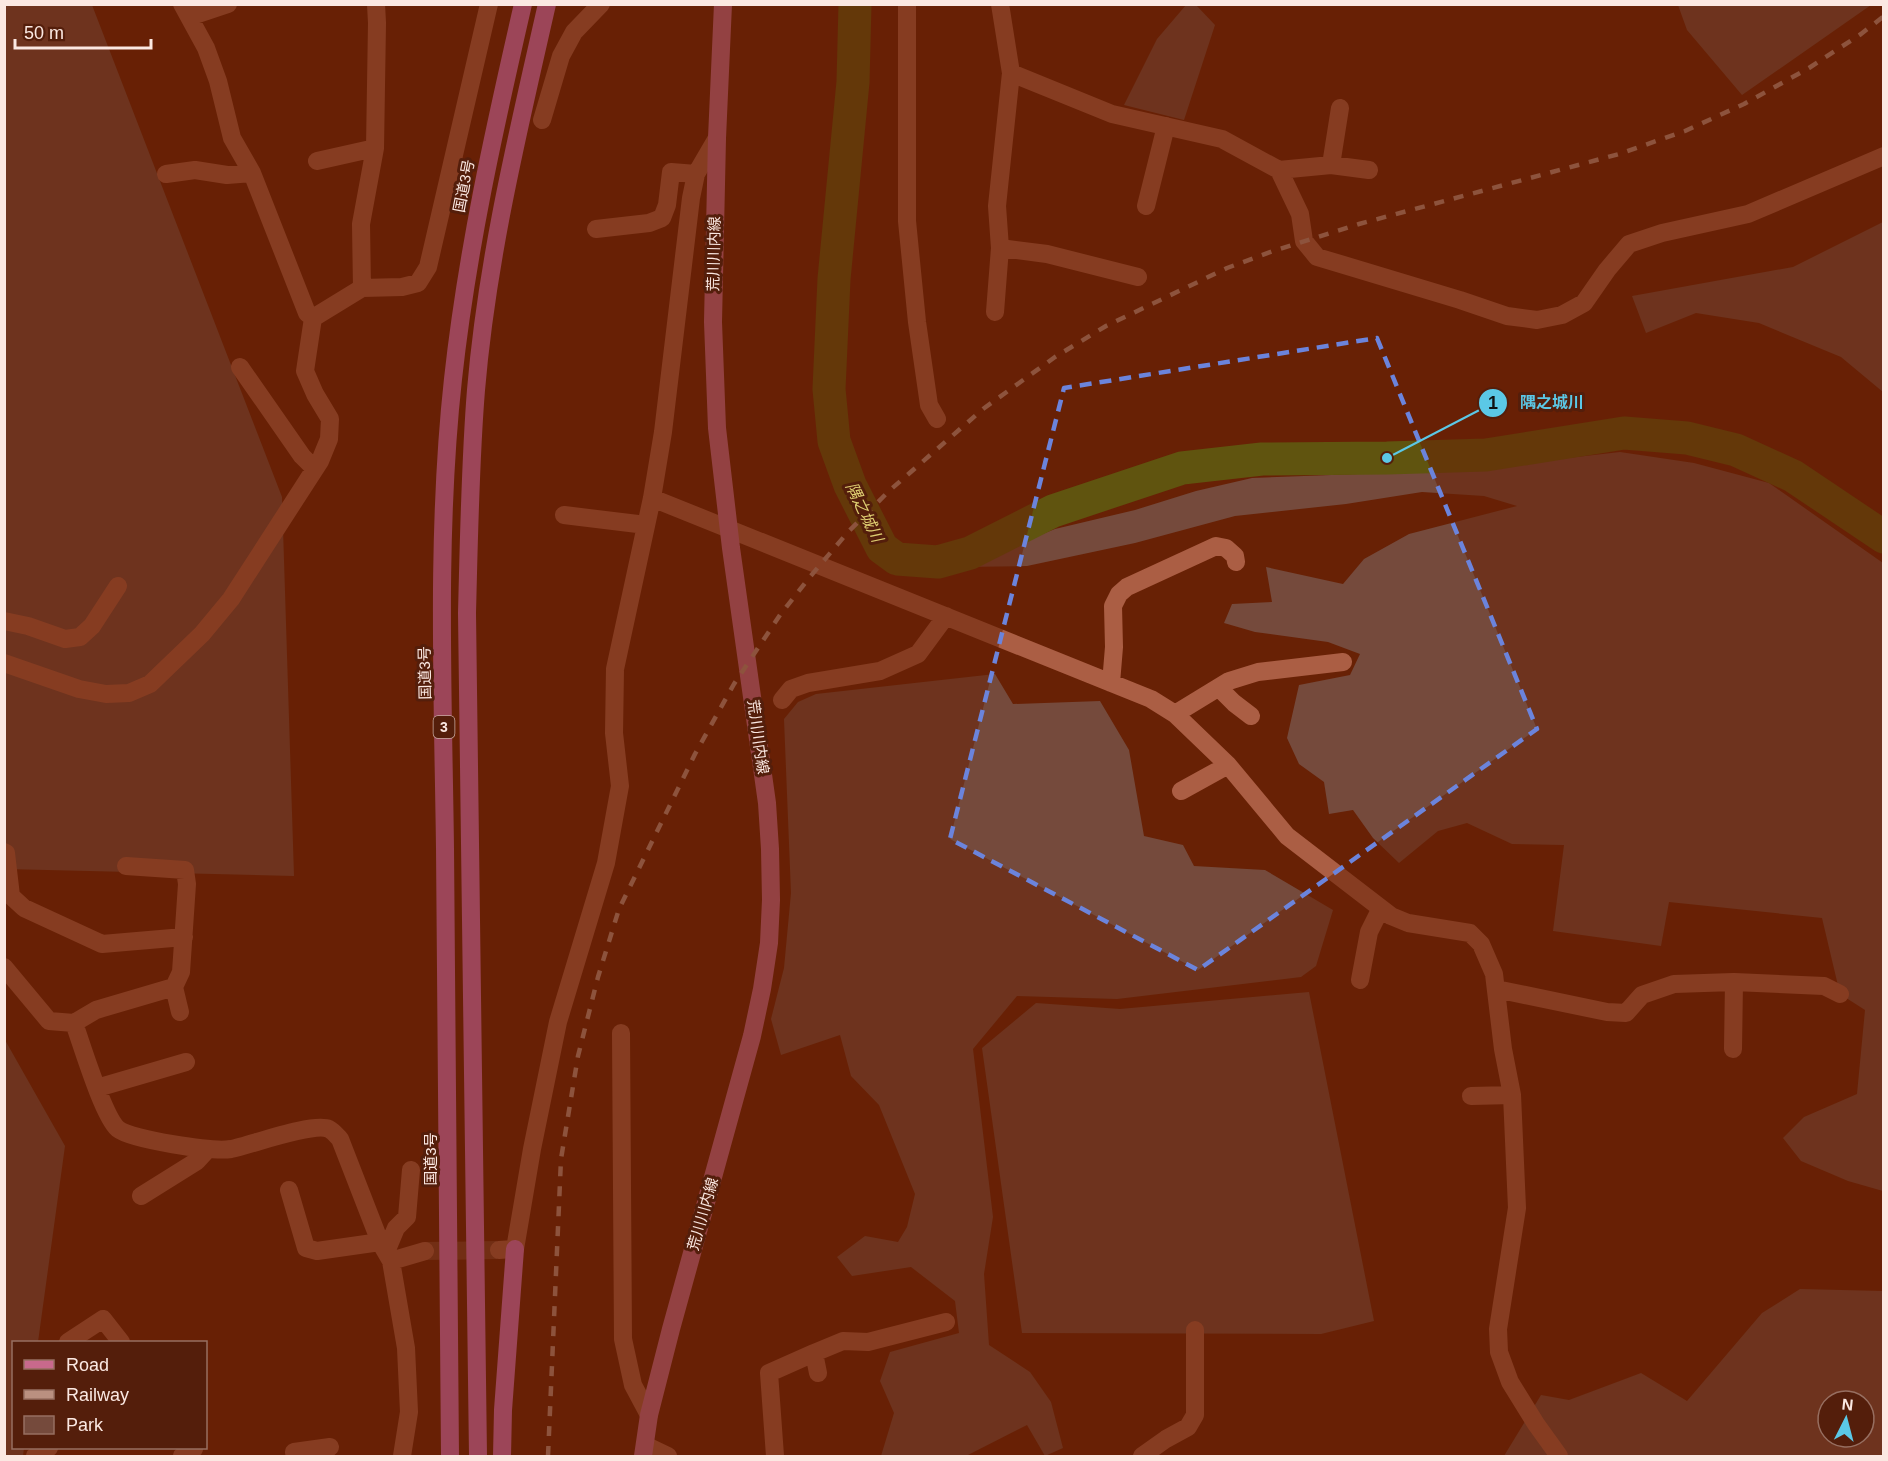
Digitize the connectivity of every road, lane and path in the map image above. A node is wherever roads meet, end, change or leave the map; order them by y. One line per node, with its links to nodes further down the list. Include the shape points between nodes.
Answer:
1 (228, 4): 10 (street)
2 (376, 4): 16 (street)
3 (489, 4): 29 (street, via 428,267 418,283)
4 (523, 4): 87 (highway, 国道3号 / 3, via 464,283 445,490 442,613)
5 (547, 4): 88 (highway, 3, via 506,187 489,289 476,389 471,492 467,613)
6 (601, 4): 13 (street, via 574,32 561,56)
7 (723, 4): 15 (main road, 荒川川内線)
8 (908, 4): 33 (street, via 907,221 929,405)
9 (1000, 4): 11 (street)
10 (186, 11): 22 (street, via 218,81 232,138)
11 (1011, 73): 14 (street, via 1112,114); 27 (street, via 997,206)
12 (1340, 108): 19 (street)
13 (543, 120)
14 (1166, 126): 20 (street, via 1222,139); 25 (street)
15 (717, 138): 24 (street); 82 (main road, 荒川川内線, via 713,322 717,429 767,803 769,942 752,1036)
16 (375, 148): 18 (street); 29 (street, via 361,224)
17 (1884, 156): 20 (street, via 1748,214 1629,244 1584,303 1562,315 1537,320 1507,316 1317,257 1304,241 1300,214)
18 (316, 161)
19 (1331, 165): 20 (street); 21 (street)
20 (1279, 170)
21 (1369, 170)
22 (252, 173): 23 (street, via 227,176 195,170); 31 (street, via 307,313)
23 (166, 174)
24 (696, 174): 26 (street, via 671,172 662,218); 35 (street)
25 (1146, 206)
26 (596, 229)
27 (1000, 248): 28 (street, via 1047,254); 30 (street)
28 (1138, 277)
29 (362, 288): 31 (street)
30 (995, 312)
31 (313, 318): 34 (street, via 305,371 330,419 329,440)
32 (240, 367): 34 (street)
33 (937, 419)
34 (315, 469): 43 (street, via 231,599 202,634 150,684 129,693 106,694 79,689)
35 (652, 498): 37 (street); 40 (street)
36 (564, 515): 37 (street)
37 (646, 525): 73 (street, via 615,669 614,733 620,786 606,863 558,1022)
38 (1236, 562): 44 (street, via 1226,548 1216,546 1119,594 1113,606)
39 (118, 586): 41 (street, via 92,626 80,637 65,639)
40 (946, 616): 44 (street); 46 (street, via 918,654 880,671 807,683 791,689)
41 (4, 621)
42 (1343, 662): 45 (street, via 1258,672)
43 (4, 663)
44 (1111, 683): 47 (street, via 1151,699)
45 (1219, 688): 47 (street); 48 (street)
46 (782, 700)
47 (1175, 714): 49 (street)
48 (1251, 716)
49 (1228, 765): 50 (street); 53 (street, via 1287,836)
50 (1181, 791)
51 (4, 852): 54 (street, via 11,896 24,908 102,944)
52 (126, 866): 54 (street, via 184,870)
53 (1381, 909): 56 (street, via 1369,932); 59 (street, via 1407,923 1470,933 1481,944)
54 (184, 937): 58 (street, via 181,972)
55 (4, 967): 62 (street, via 48,1022)
56 (1360, 980)
57 (1734, 982): 59 (street, via 1674,984 1642,995 1626,1013); 60 (street, via 1824,986); 64 (street)
58 (174, 987): 61 (street); 62 (street, via 96,1010)
59 (1496, 989): 67 (street)
60 (1840, 994)
61 (180, 1012)
62 (74, 1023): 66 (street)
63 (621, 1033): 82 (street, via 623,1339 633,1385)
64 (1733, 1049)
65 (186, 1062): 66 (street)
66 (98, 1088): 69 (street, via 106,1111 119,1129 147,1140)
67 (1512, 1095): 68 (street); 93 (street, via 1517,1208 1498,1329 1499,1352 1510,1382)
68 (1471, 1096)
69 (208, 1149): 72 (street, via 197,1161); 75 (street, via 228,1150 312,1128 329,1129 340,1139)
70 (411, 1170): 75 (street, via 407,1217 396,1228)
71 (289, 1190): 75 (street, via 306,1248)
72 (141, 1196)
73 (507, 1249): 89 (highway)
74 (425, 1251): 75 (street)
75 (386, 1252): 86 (street, via 406,1348 409,1412)
76 (946, 1322): 80 (street, via 868,1342 843,1341)
77 (1196, 1330): 92 (street, via 1195,1415 1188,1427)
78 (70, 1341): 79 (street, via 103,1319)
79 (120, 1341)
80 (814, 1353): 81 (street); 91 (street, via 769,1373)
81 (818, 1373)
82 (650, 1415): 84 (main road, 荒川川内線)
83 (330, 1447): 85 (street, via 294,1452)
84 (644, 1451): 90 (street)
85 (295, 1456)
86 (402, 1456)
87 (450, 1456)
88 (478, 1456)
89 (502, 1456)
90 (668, 1456)
91 (775, 1456)
92 (1142, 1456)
93 (1559, 1456)

